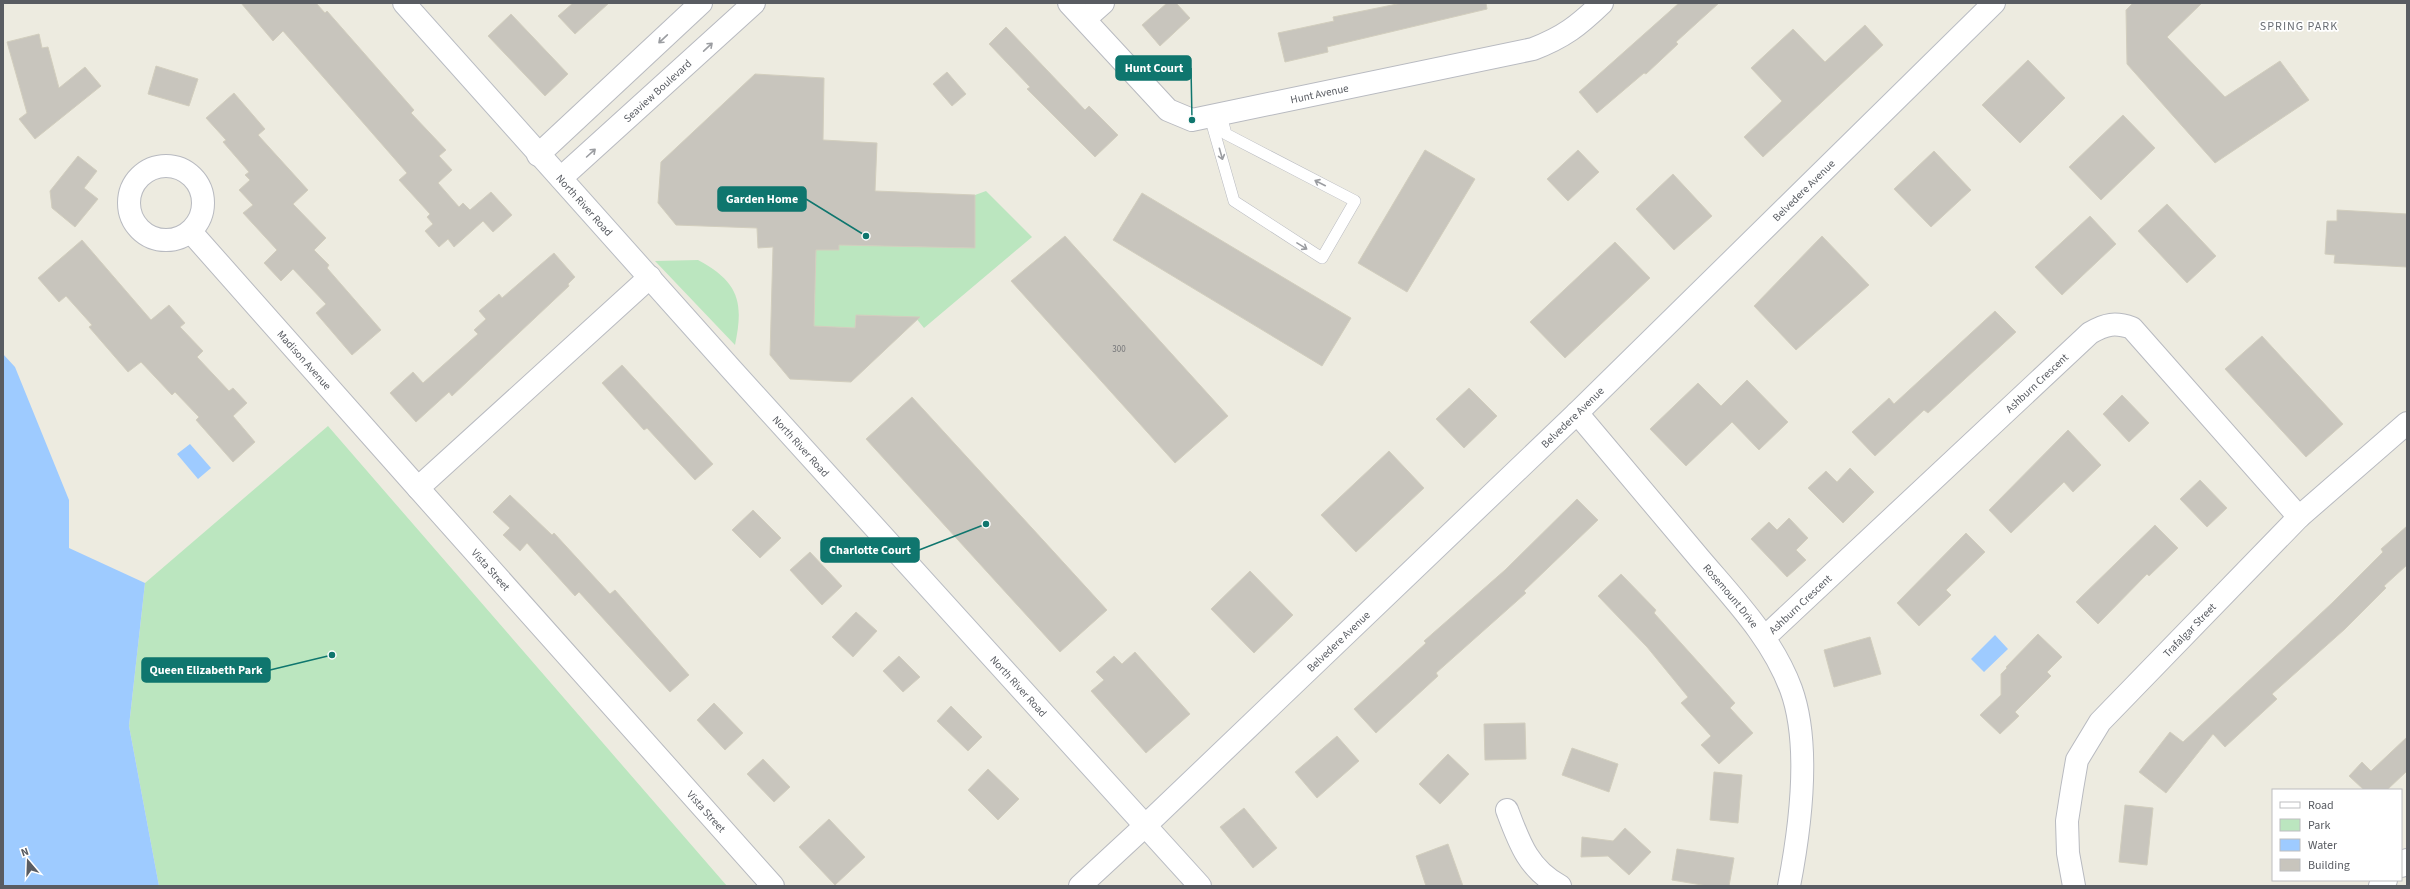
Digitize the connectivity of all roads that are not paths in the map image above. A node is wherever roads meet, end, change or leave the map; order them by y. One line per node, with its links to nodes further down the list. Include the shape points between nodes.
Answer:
1 (404, 3): 10 (street, North River Road)
2 (701, 3): 10 (street, one-way to 10)
3 (754, 3): 11 (street, Seaview Boulevard, one-way to 3)
4 (1069, 3): 8 (street, Hunt Avenue)
5 (1103, 3): 8 (street)
6 (1602, 3): 9 (street, Hunt Avenue, via 1578,26 1558,39 1533,49)
7 (1994, 3): 14 (street, Belvedere Avenue)
8 (1085, 19): 9 (street, Hunt Avenue, via 1168,110 1192,120)
9 (1216, 116): 9 (lane, one-way to 9, via 1234,201 1322,258 1355,201 1226,134)
10 (538, 155): 11 (street, North River Road)
11 (561, 178): 13 (street, North River Road)
12 (191, 232): 16 (street, Madison Avenue)
13 (650, 277): 16 (street); 20 (street, North River Road)
14 (1577, 413): 18 (street, Rosemount Drive); 20 (street, Belvedere Avenue)
15 (2407, 423): 17 (street, Trafalgar Street)
16 (418, 488): 21 (street, Vista Street)
17 (2299, 517): 18 (street, Ashburn Crescent, via 2132,328 2119,323 2105,324 2090,333); 26 (street, Trafalgar Street, via 2100,722 2088,741 2077,760 2067,821 2068,853)
18 (1766, 637): 25 (street, Rosemount Drive, via 1791,689 1800,725 1802,770 1794,860)
19 (1507, 810): 24 (street, via 1519,845 1545,878)
20 (1146, 825): 22 (street, Belvedere Avenue); 23 (street, North River Road)
21 (773, 886)
22 (1080, 886)
23 (1200, 886)
24 (1560, 886)
25 (1789, 886)
26 (2074, 886)

